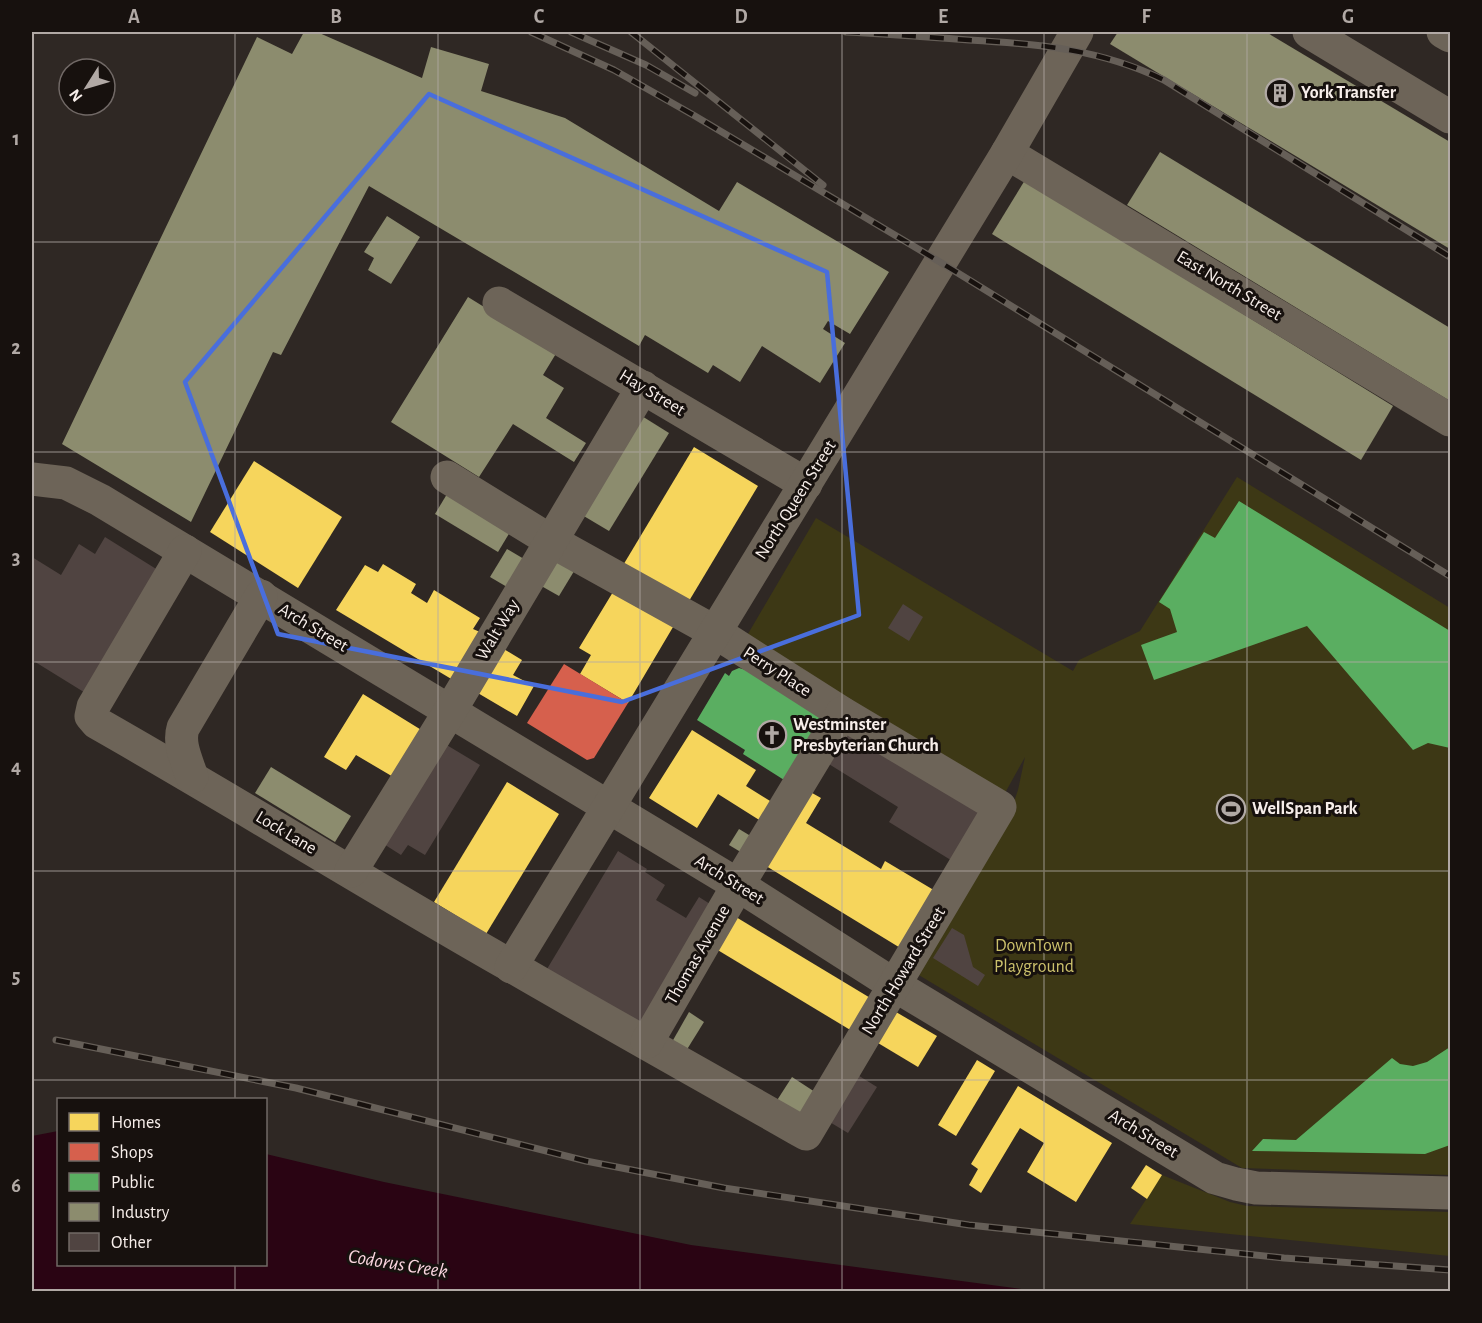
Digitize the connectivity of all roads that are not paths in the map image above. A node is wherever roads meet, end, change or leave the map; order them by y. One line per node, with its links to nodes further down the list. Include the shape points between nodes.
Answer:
1 (1309, 32): 5 (street)
2 (1443, 32): 4 (street)
3 (1071, 33): 6 (street, North Queen Street)
4 (1450, 36)
5 (1450, 117)
6 (1007, 153): 9 (street, East North Street); 12 (street, North Queen Street)
7 (499, 303): 8 (street, Hay Street)
8 (643, 387): 12 (street, Hay Street); 13 (street, Walt Way)
9 (1450, 420)
10 (447, 477): 13 (street, Perry Place)
11 (32, 479): 14 (street, Arch Street, via 66,483)
12 (806, 484): 16 (street, North Queen Street)
13 (551, 541): 16 (street, Perry Place); 17 (street, Walt Way)
14 (185, 551): 15 (street, Arch Street); 19 (street, Lock Lane, via 91,716)
15 (261, 596): 17 (street, Arch Street); 19 (street, via 183,728 182,748)
16 (715, 632): 18 (street, Perry Place); 20 (street, North Queen Street)
17 (450, 711): 20 (street, Arch Street); 22 (street, Walt Way)
18 (842, 713): 21 (street, Perry Place); 23 (street, Thomas Avenue)
19 (192, 777): 22 (street, Lock Lane)
20 (608, 807): 23 (street, Arch Street); 24 (street, North Queen Street)
21 (1000, 807): 25 (street, North Howard Street)
22 (351, 871): 24 (street, Lock Lane)
23 (738, 885): 25 (street, Arch Street); 26 (street, Thomas Avenue)
24 (511, 967): 26 (street, Lock Lane)
25 (896, 986): 27 (street, North Howard Street); 28 (street, Arch Street, via 1215,1178 1256,1188)
26 (647, 1042): 27 (street, Lock Lane)
27 (807, 1134)
28 (1450, 1193)

